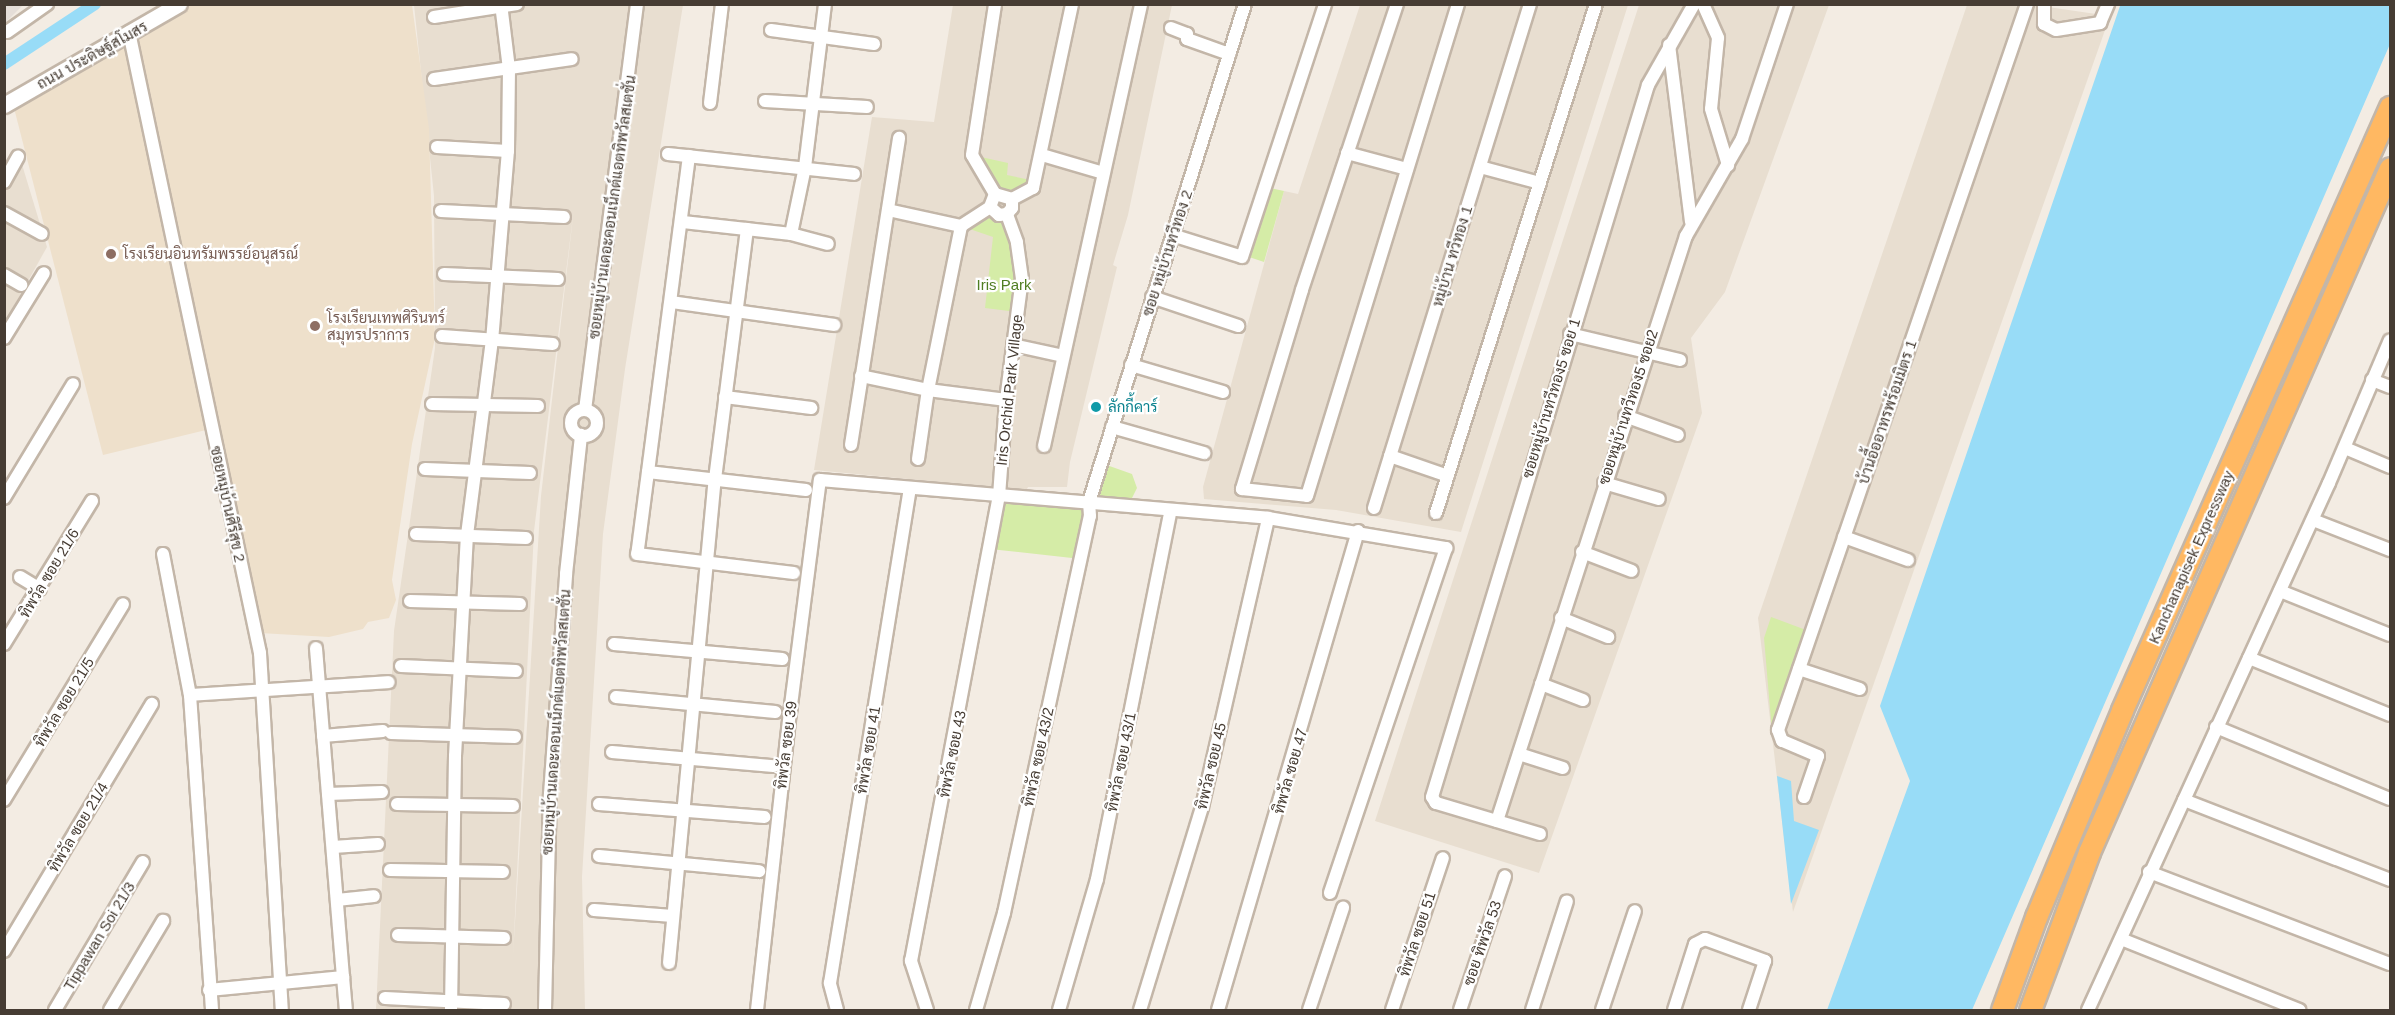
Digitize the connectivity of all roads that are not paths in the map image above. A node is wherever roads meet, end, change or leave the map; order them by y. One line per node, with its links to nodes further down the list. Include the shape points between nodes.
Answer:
1 (47, 4): 26 (street)
2 (179, 4): 27 (street, ถนน ประดิษฐ์สโมสร)
3 (517, 4): 22 (street)
4 (637, 4): 109 (street, ซอยหมู่บ้านเดอะคอนเน็กต์แอตทิพวัลสเตชั่น)
5 (722, 4): 36 (street)
6 (825, 4): 28 (street)
7 (995, 4): 58 (street, via 972,155)
8 (1072, 4): 46 (street)
9 (1245, 4): 31 (street, ซอย หมู่บ้านทวีทอง 2)
10 (1325, 4): 73 (street, via 1242,257)
11 (1396, 4): 44 (street)
12 (1458, 4): 53 (street)
13 (1530, 4): 51 (street, หมู่บ้าน ทวีทอง 1)
14 (1596, 4): 57 (street)
15 (1694, 4): 30 (street, ซอยหมู่บ้านทวีทอง5 ซอย 1)
16 (1703, 4): 49 (street, via 1719,38 1711,109)
17 (1787, 4): 49 (street, ซอยหมู่บ้านทวีทอง5 ซอย2, via 1748,123)
18 (2027, 4): 143 (street, บ้านอื้ออาทรพร้อมมิตร 1)
19 (2044, 4): 20 (street, via 2044,24 2056,30 2100,23)
20 (2108, 4)
21 (1140, 5): 54 (street)
22 (501, 6): 23 (street); 33 (street)
23 (434, 17)
24 (1171, 28): 31 (street, via 1187,34 1187,39)
25 (771, 30): 28 (street)
26 (7, 32)
27 (129, 32): 37 (street, ถนน ประดิษฐ์สโมสร); 176 (street, ซอยหมู่บ้านศิรีสุข 2, via 260,653)
28 (822, 37): 29 (street); 38 (street)
29 (874, 44)
30 (1669, 45): 68 (street); 86 (street, ซอยหมู่บ้านทวีทอง5 ซอย 1, via 1648,85)
31 (1229, 54): 73 (street, ซอย หมู่บ้านทวีทอง 2)
32 (572, 59): 33 (street)
33 (510, 69): 34 (street); 43 (street)
34 (434, 79)
35 (765, 101): 38 (street)
36 (710, 103)
37 (4, 105)
38 (814, 105): 39 (street); 50 (street)
39 (867, 107)
40 (2391, 107): 263 (highway, Kanchanapisek Expressway, via 2122,710 2036,917)
41 (899, 138): 61 (street)
42 (437, 147): 43 (street)
43 (508, 151): 65 (street)
44 (1347, 153): 53 (street); 53 (street, via 1242,489 1307,496)
45 (668, 154): 47 (street)
46 (1042, 155): 54 (street); 59 (street, via 1034,188)
47 (689, 156): 50 (street); 67 (street)
48 (18, 157): 56 (street)
49 (1728, 165): 68 (street, ซอยหมู่บ้านทวีทอง5 ซอย2)
50 (805, 166): 55 (street); 72 (street)
51 (1480, 167): 57 (street); 118 (street, หมู่บ้าน ทวีทอง 1)
52 (2391, 168): 264 (highway, Kanchanapisek Expressway, via 2094,842)
53 (1407, 169)
54 (1103, 172): 94 (street)
55 (854, 174)
56 (4, 182)
57 (1540, 183): 125 (street)
58 (995, 194): 59 (street); 60 (street)
59 (1012, 199): 64 (street)
60 (990, 207): 64 (street, via 999,215); 69 (street)
61 (888, 210): 69 (street); 97 (street)
62 (441, 211): 65 (street)
63 (4, 213): 71 (street)
64 (1007, 214): 92 (street, Iris Orchid Park Village, via 1017,242 1022,279)
65 (504, 216): 66 (street); 78 (street)
66 (564, 217)
67 (683, 222): 70 (street); 82 (street)
68 (1691, 222): 93 (street, ซอยหมู่บ้านทวีทอง5 ซอย2)
69 (962, 226): 101 (street)
70 (747, 229): 72 (street); 83 (street)
71 (42, 234)
72 (791, 234): 74 (street)
73 (1172, 236): 81 (street, ซอย หมู่บ้านทวีทอง 2)
74 (828, 244)
75 (44, 273): 88 (street)
76 (444, 274): 78 (street)
77 (4, 275): 80 (street)
78 (497, 276): 79 (street); 90 (street)
79 (558, 279)
80 (21, 285)
81 (1152, 297): 85 (street); 96 (street, ซอย หมู่บ้านทวีทอง 2)
82 (671, 302): 83 (street); 123 (street)
83 (736, 311): 84 (street); 103 (street)
84 (834, 325)
85 (1238, 326)
86 (1570, 334): 93 (street); 205 (street, ซอยหมู่บ้านทวีทอง5 ซอย 1, via 1433,801)
87 (442, 336): 90 (street)
88 (4, 338)
89 (2391, 340): 98 (street)
90 (492, 341): 91 (street); 106 (street)
91 (553, 344)
92 (1013, 345): 94 (street); 104 (street, Iris Orchid Park Village)
93 (1646, 351): 95 (street); 110 (street, ซอยหมู่บ้านทวีทอง5 ซอย2)
94 (1062, 357): 115 (street)
95 (1680, 360)
96 (1131, 365): 102 (street); 111 (street, ซอย หมู่บ้านทวีทอง 2)
97 (861, 376): 101 (street); 114 (street)
98 (2372, 380): 100 (street); 116 (street)
99 (73, 384): 131 (street)
100 (2391, 387)
101 (928, 390): 104 (street); 119 (street)
102 (1222, 392)
103 (725, 397): 108 (street); 126 (street)
104 (1006, 400): 130 (street, Iris Orchid Park Village)
105 (432, 404): 106 (street)
106 (485, 406): 107 (street); 122 (street)
107 (538, 406)
108 (811, 408)
109 (585, 410): 112 (street, ซอยหมู่บ้านเดอะคอนเน็กต์แอตทิพวัลสเตชั่น, via 574,415 572,422); 112 (street, ซอยหมู่บ้านเดอะคอนเน็กต์แอตทิพวัลสเตชั่น, via 595,417 596,425 593,432)
110 (1625, 416): 113 (street); 127 (street, ซอยหมู่บ้านทวีทอง5 ซอย2)
111 (1112, 427): 117 (street); 134 (street, ซอย หมู่บ้านทวีทอง 2)
112 (581, 435): 248 (street, ซอยหมู่บ้านเดอะคอนเน็กต์แอตทิพวัลสเตชั่น, via 565,585 550,794)
113 (1678, 435)
114 (851, 445)
115 (1044, 446)
116 (2345, 448): 120 (street); 139 (street)
117 (1204, 453)
118 (1390, 456): 125 (street); 135 (street, หมู่บ้าน ทวีทอง 1)
119 (918, 459)
120 (2391, 467)
121 (426, 469): 122 (street)
122 (478, 471): 124 (street); 142 (street)
123 (648, 472): 126 (street); 149 (street, via 637,554)
124 (530, 473)
125 (1448, 476): 137 (street)
126 (715, 479): 129 (street); 149 (street)
127 (1604, 483): 132 (street); 146 (street, ซอยหมู่บ้านทวีทอง5 ซอย2)
128 (910, 488): 130 (street); 249 (street, ทิพวัล ซอย 39, via 820,480 789,713); 250 (street, ทิพวัล ซอย 41, via 830,983)
129 (806, 490)
130 (999, 496): 134 (street); 251 (street, ทิพวัล ซอย 43, via 911,961)
131 (4, 498)
132 (1659, 499)
133 (92, 501): 153 (street, ทิพวัล ซอย 21/6)
134 (1089, 502): 136 (street); 252 (street, ทิพวัล ซอย 43/2, via 1090,516 1006,901)
135 (1374, 508)
136 (1171, 510): 138 (street); 253 (street, ทิพวัล ซอย 43/1, via 1097,879)
137 (1436, 513)
138 (1268, 518): 140 (street); 254 (street, ทิพวัล ซอย 45, via 1202,807)
139 (2313, 519): 145 (street); 154 (street)
140 (1358, 531): 220 (street, via 1446,548); 255 (street, ทิพวัล ซอย 47)
141 (416, 534): 142 (street)
142 (467, 536): 144 (street); 156 (street)
143 (1844, 537): 148 (street); 170 (street, บ้านอื้ออาทรพร้อมมิตร 1)
144 (526, 538)
145 (2391, 550)
146 (1582, 552): 150 (street); 159 (street, ซอยหมู่บ้านทวีทอง5 ซอย2)
147 (163, 554): 177 (street)
148 (1908, 560)
149 (707, 564): 151 (street); 165 (street)
150 (1632, 571)
151 (794, 573)
152 (20, 577): 153 (street)
153 (39, 589): 162 (street, ทิพวัล ซอย 21/6)
154 (2280, 591): 160 (street); 166 (street)
155 (410, 601): 156 (street)
156 (463, 602): 158 (street); 169 (street)
157 (123, 604): 197 (street, ทิพวัล ซอย 21/5)
158 (520, 604)
159 (1561, 618): 161 (street); 173 (street, ซอยหมู่บ้านทวีทอง5 ซอย2)
160 (2391, 635)
161 (1608, 637)
162 (4, 644)
163 (614, 644): 165 (street)
164 (316, 648): 174 (street)
165 (699, 651): 167 (street); 181 (street)
166 (2249, 658): 183 (street); 184 (street)
167 (782, 659)
168 (401, 666): 169 (street)
169 (459, 669): 171 (street); 185 (street)
170 (1799, 669): 175 (street); 195 (street, บ้านอื้ออาทรพร้อมมิตร 1, via 1778,730 1782,741 1818,756)
171 (516, 671)
172 (389, 682): 174 (street)
173 (1540, 684): 179 (street); 189 (street, ซอยหมู่บ้านทวีทอง5 ซอย2)
174 (319, 688): 176 (street); 186 (street)
175 (1860, 689)
176 (264, 691): 177 (street); 237 (street, ซอยหมู่บ้านศิรีสุข 2)
177 (190, 695): 238 (street)
178 (616, 697): 181 (street)
179 (1583, 700)
180 (152, 704): 233 (street, ทิพวัล ซอย 21/4)
181 (694, 705): 182 (street); 190 (street)
182 (774, 712)
183 (2391, 715)
184 (2216, 728): 196 (street); 198 (street)
185 (456, 735): 186 (street, via 387,732); 187 (street); 201 (street)
186 (323, 736): 194 (street)
187 (515, 737)
188 (612, 752): 190 (street)
189 (1519, 754): 192 (street); 205 (street, ซอยหมู่บ้านทวีทอง5 ซอย2)
190 (688, 758): 191 (street); 203 (street)
191 (773, 766)
192 (1563, 768)
193 (382, 792): 194 (street)
194 (328, 794): 208 (street)
195 (1804, 797)
196 (2391, 798)
197 (4, 800)
198 (2184, 800): 217 (street); 219 (street)
199 (397, 804): 201 (street)
200 (599, 804): 203 (street)
201 (453, 805): 202 (street); 214 (street)
202 (513, 806)
203 (683, 811): 204 (street); 212 (street)
204 (764, 817)
205 (1497, 821): 206 (street)
206 (1540, 834)
207 (378, 844): 208 (street)
208 (333, 847): 222 (street)
209 (599, 856): 212 (street)
210 (1443, 858): 257 (street, ทิพวัล ซอย 51)
211 (143, 862): 243 (street, Tippawan Soi 21/3)
212 (678, 863): 215 (street); 227 (street)
213 (390, 870): 214 (street)
214 (453, 871): 216 (street); 230 (street)
215 (759, 871)
216 (503, 872)
217 (2150, 872): 232 (street); 235 (street)
218 (1505, 876): 258 (street, ซอย ทิพวัล 53)
219 (2391, 880)
220 (1330, 893)
221 (374, 896): 222 (street)
222 (337, 900): 236 (street)
223 (1567, 901): 259 (street)
224 (1343, 908): 256 (street)
225 (594, 910): 227 (street)
226 (1635, 911): 260 (street)
227 (673, 916): 234 (street)
228 (163, 921): 244 (street)
229 (398, 935): 230 (street)
230 (451, 936): 231 (street); 241 (street)
231 (504, 938)
232 (2121, 939): 242 (street); 265 (street)
233 (4, 951)
234 (669, 963)
235 (2391, 964)
236 (343, 977): 237 (street); 247 (street)
237 (280, 982): 238 (street); 246 (street, ซอยหมู่บ้านศิรีสุข 2)
238 (208, 990): 245 (street)
239 (385, 998): 241 (street)
240 (504, 1004): 241 (street)
241 (451, 1006)
242 (2091, 1010)
243 (55, 1011)
244 (110, 1011)
245 (212, 1011)
246 (282, 1011)
247 (346, 1011)
248 (545, 1011)
249 (758, 1011)
250 (837, 1011)
251 (927, 1011)
252 (976, 1011)
253 (1059, 1011)
254 (1140, 1011)
255 (1218, 1011)
256 (1309, 1011)
257 (1392, 1011)
258 (1460, 1011)
259 (1532, 1011)
260 (1602, 1011)
261 (1674, 1011): 262 (street, via 1695,944 1705,939 1765,961)
262 (1749, 1011)
263 (2002, 1011)
264 (2030, 1011)
265 (2299, 1011)

